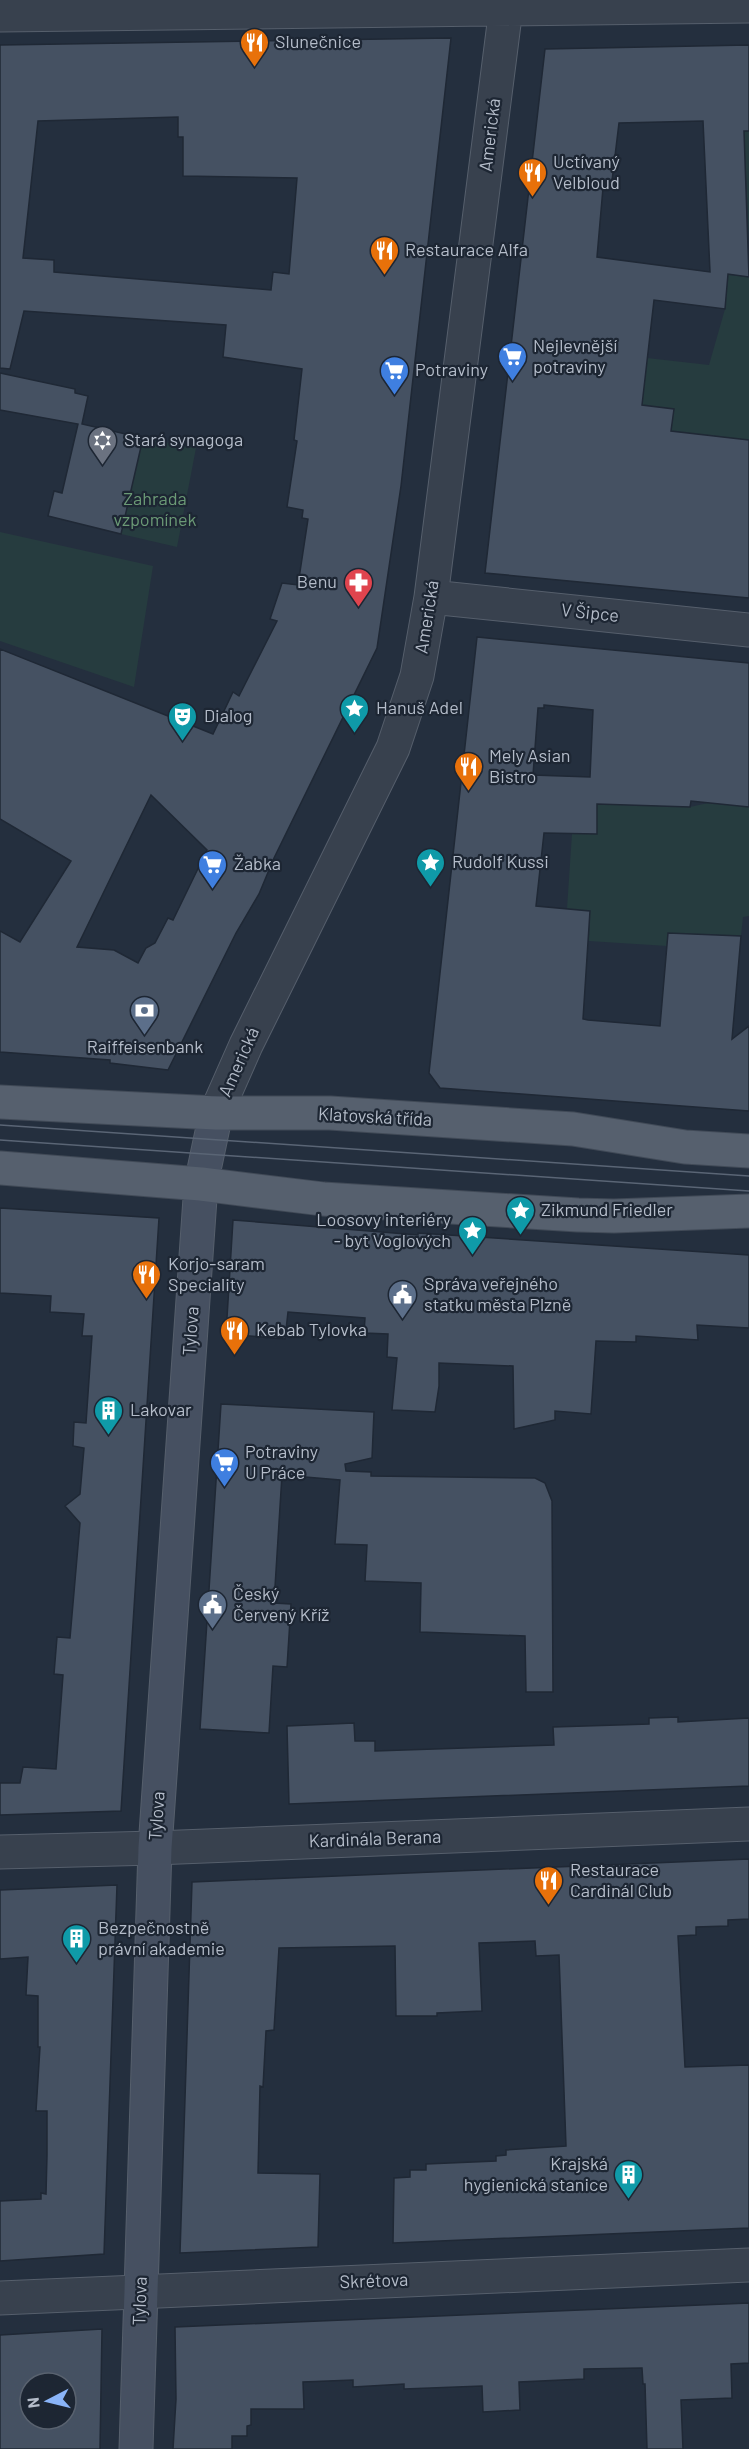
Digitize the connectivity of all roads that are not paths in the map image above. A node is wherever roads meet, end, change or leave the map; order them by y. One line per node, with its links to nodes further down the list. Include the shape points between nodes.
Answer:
1 (749, 6): 2 (street)
2 (506, 8): 3 (street); 4 (street, Americká)
3 (0, 15)
4 (431, 597): 5 (street, V Šipce); 7 (street, Americká, via 417,676 393,748)
5 (749, 630)
6 (0, 1102): 7 (main road, Klatovská třída)
7 (216, 1113): 8 (main road, Klatovská třída, via 330,1113 573,1129); 10 (street, Americká)
8 (749, 1151)
9 (0, 1168): 10 (main road)
10 (201, 1184): 11 (main road, via 323,1199 578,1215); 13 (street, Tylova)
11 (749, 1211)
12 (749, 1824): 13 (street, Kardinála Berana)
13 (155, 1848): 14 (street, Kardinála Berana); 16 (street, Tylova)
14 (0, 1852)
15 (749, 2265): 16 (street, Skrétova)
16 (140, 2291): 17 (street, Skrétova); 18 (street, Tylova)
17 (0, 2298)
18 (136, 2449)

